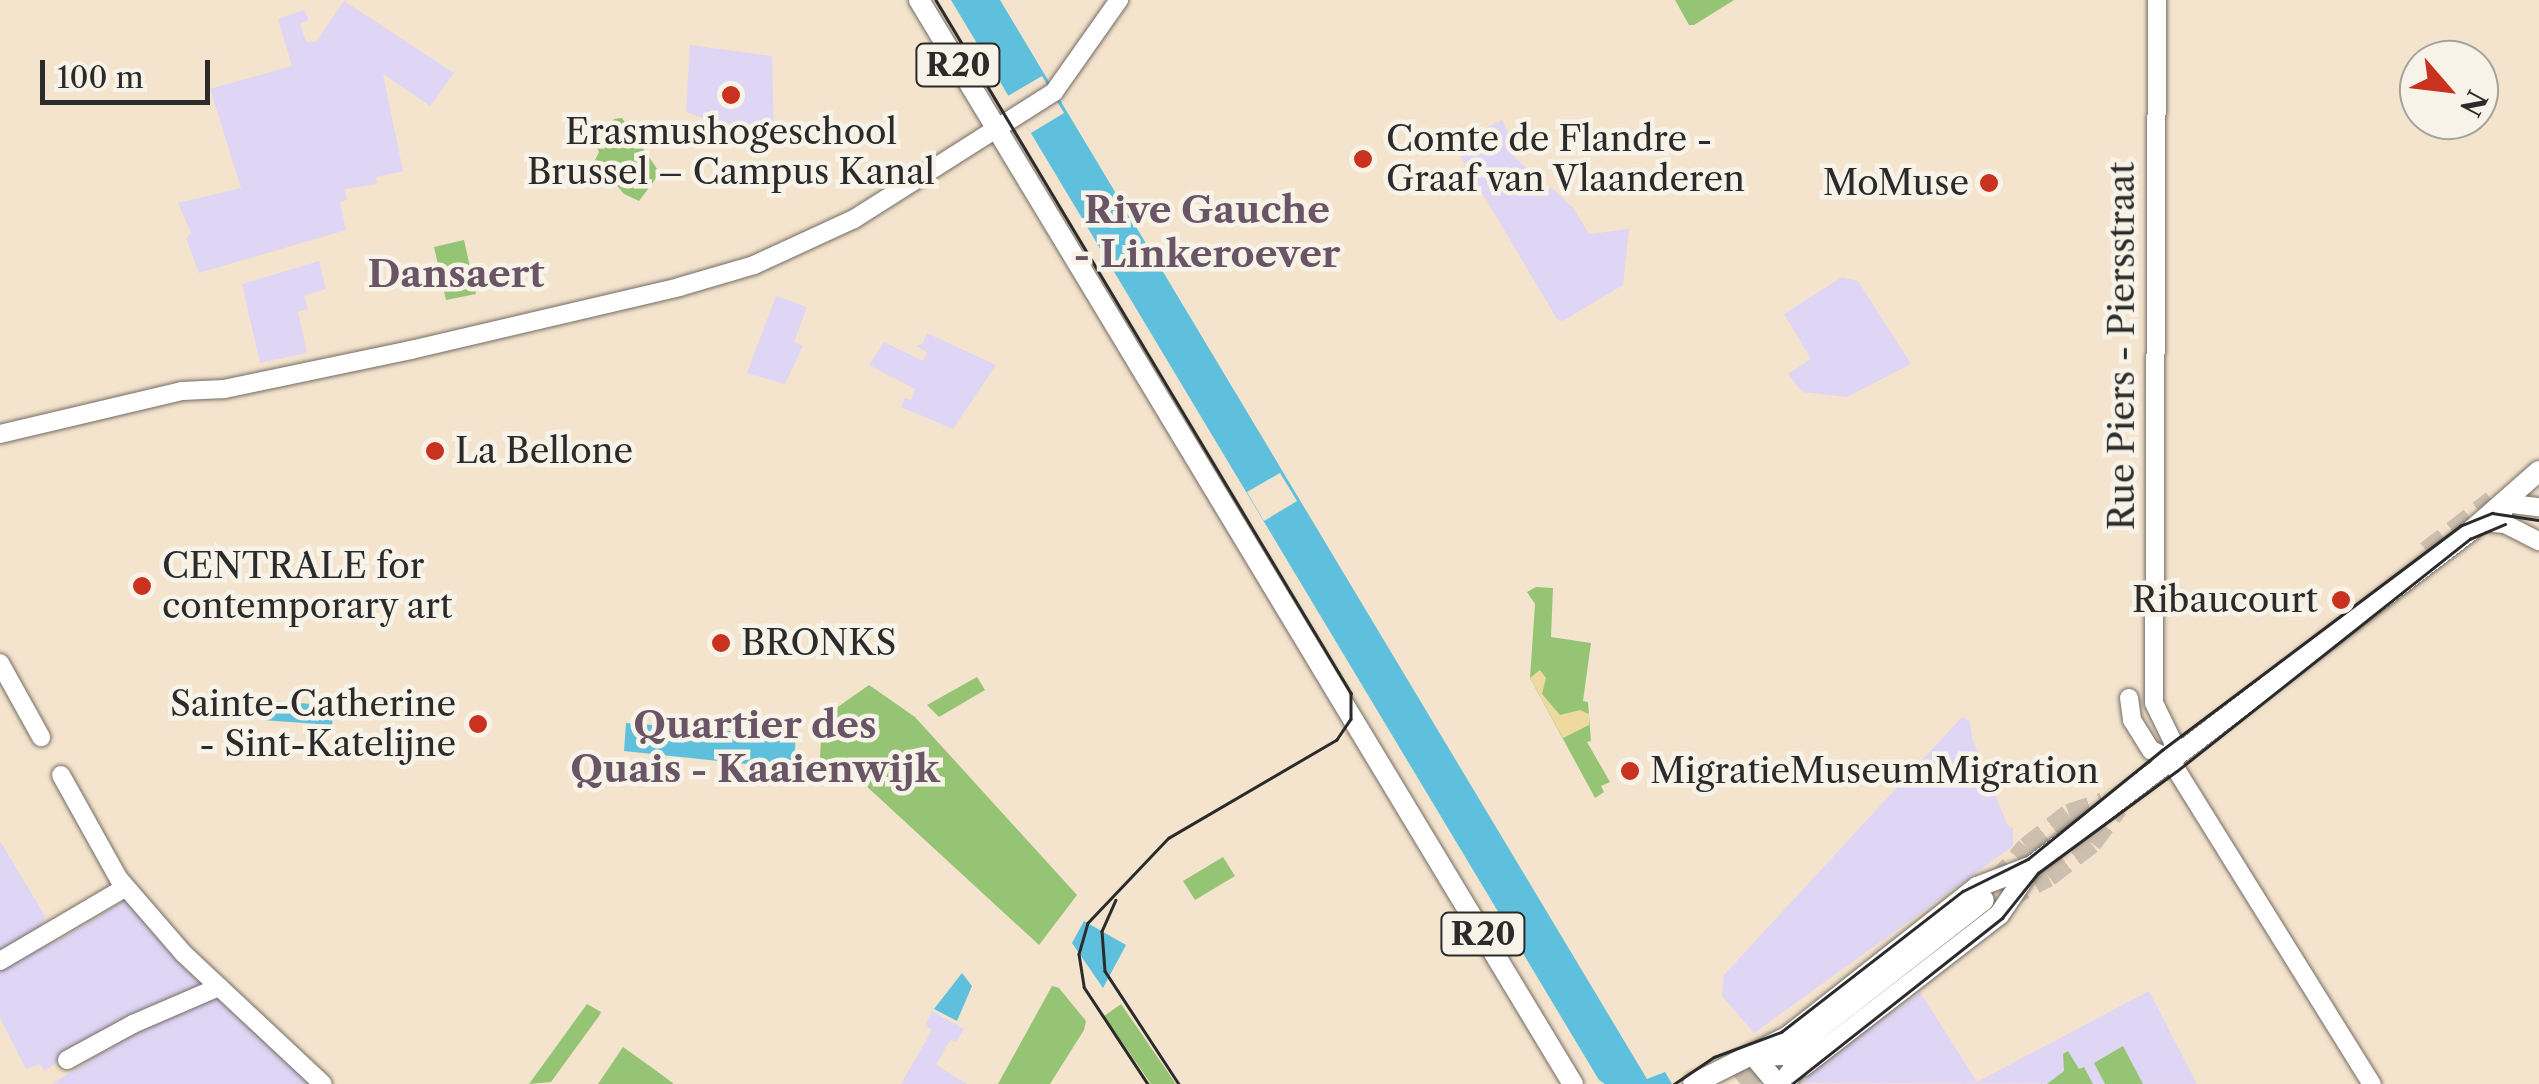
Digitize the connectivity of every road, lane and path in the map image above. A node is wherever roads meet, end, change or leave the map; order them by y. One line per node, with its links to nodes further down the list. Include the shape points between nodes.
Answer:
1 (919, 0): 4 (main road, R20)
2 (1118, 0): 4 (street, via 1052,94)
3 (2157, 0): 12 (street, Rue Piers - Piersstraat)
4 (1010, 122): 5 (street, via 854,219 754,265 500,329); 25 (main road, R20, via 1220,499)
5 (0, 434)
6 (2539, 458): 9 (main road, via 2479,509)
7 (2536, 491): 8 (main road)
8 (2504, 514): 9 (main road); 10 (street)
9 (2477, 525): 14 (main road)
10 (2539, 541)
11 (0, 663): 13 (street)
12 (2152, 693): 14 (street, via 2173,742); 14 (street, via 2142,704 2129,698 2132,720 2155,756)
13 (40, 737)
14 (2172, 760): 16 (main road); 27 (street)
15 (61, 775): 17 (street)
16 (2032, 866): 20 (main road, via 1971,891 1787,1037); 23 (main road, via 1998,914)
17 (132, 893): 18 (street); 19 (street)
18 (0, 960)
19 (218, 987): 21 (street); 24 (street)
20 (1753, 1055): 22 (main road); 23 (main road); 23 (highway, via 1794,1047 1985,904 1817,1040)
21 (67, 1060)
22 (1721, 1077): 26 (main road)
23 (1786, 1081)
24 (323, 1084)
25 (1573, 1084)
26 (1693, 1084)
27 (2372, 1084)

